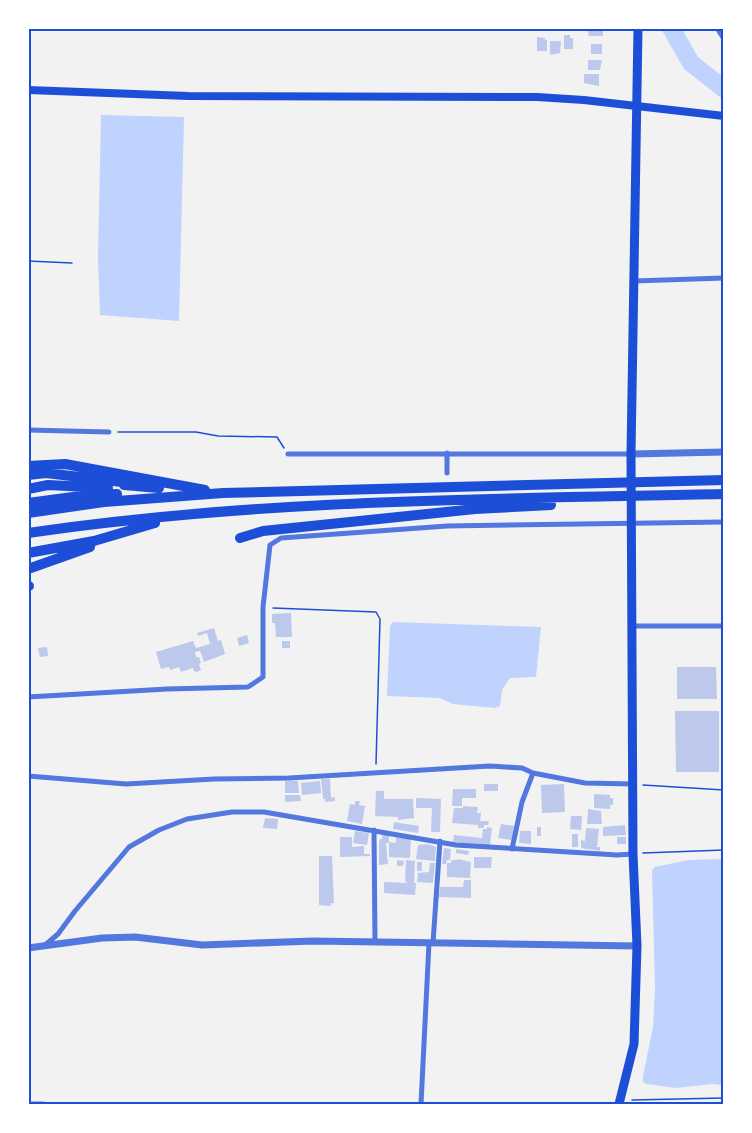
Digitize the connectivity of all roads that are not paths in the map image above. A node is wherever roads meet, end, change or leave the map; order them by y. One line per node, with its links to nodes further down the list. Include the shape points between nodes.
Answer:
1 (639, 28): 5 (main road)
2 (717, 28): 3 (street)
3 (723, 39)
4 (28, 90): 5 (main road, via 188,96 537,97)
5 (637, 105): 6 (main road); 8 (main road)
6 (723, 116)
7 (723, 278): 8 (street)
8 (634, 281): 14 (main road)
9 (28, 430): 10 (street)
10 (109, 432)
11 (723, 452): 14 (street)
12 (447, 453): 13 (street); 14 (street); 16 (street)
13 (288, 454)
14 (631, 454): 29 (main road)
15 (28, 466): 21 (highway, via 65,464)
16 (447, 473)
17 (28, 475): 21 (highway, via 46,473)
18 (723, 480): 21 (highway)
19 (28, 482): 21 (highway, via 50,479)
20 (28, 489): 21 (highway, via 48,485)
21 (223, 493): 23 (highway, via 75,490); 25 (highway, via 88,495); 26 (highway, via 104,502)
22 (723, 494): 24 (highway)
23 (28, 496)
24 (568, 497): 27 (highway, via 323,505); 32 (highway, via 554,504 263,531)
25 (28, 503)
26 (28, 513)
27 (190, 515): 30 (highway); 31 (highway); 33 (highway); 34 (highway)
28 (723, 522): 29 (street)
29 (631, 524): 39 (main road); 41 (street, via 447,523 280,538 270,545 263,607 263,677 248,687)
30 (135, 528): 35 (highway); 36 (highway, via 94,541)
31 (28, 533)
32 (240, 538)
33 (28, 539)
34 (28, 546)
35 (90, 548): 37 (highway); 38 (highway)
36 (28, 553)
37 (28, 560)
38 (28, 569)
39 (632, 626): 40 (street); 44 (main road)
40 (723, 627)
41 (28, 697)
42 (534, 773): 43 (street, via 522,768 490,766 126,784); 44 (street, via 585,783); 47 (street, via 522,802)
43 (28, 776)
44 (633, 784): 48 (main road)
45 (374, 830): 46 (street); 49 (street); 52 (street, via 264,812 187,819 129,848)
46 (440, 841): 47 (street); 50 (street)
47 (512, 849): 48 (street)
48 (633, 854): 51 (main road)
49 (375, 942): 50 (street); 52 (street, via 202,945 135,937)
50 (431, 943): 51 (street); 57 (street)
51 (637, 946): 54 (main road, via 634,1044)
52 (43, 947): 53 (street)
53 (28, 948)
54 (619, 1102)
55 (28, 1104): 56 (street)
56 (43, 1104)
57 (421, 1104)

